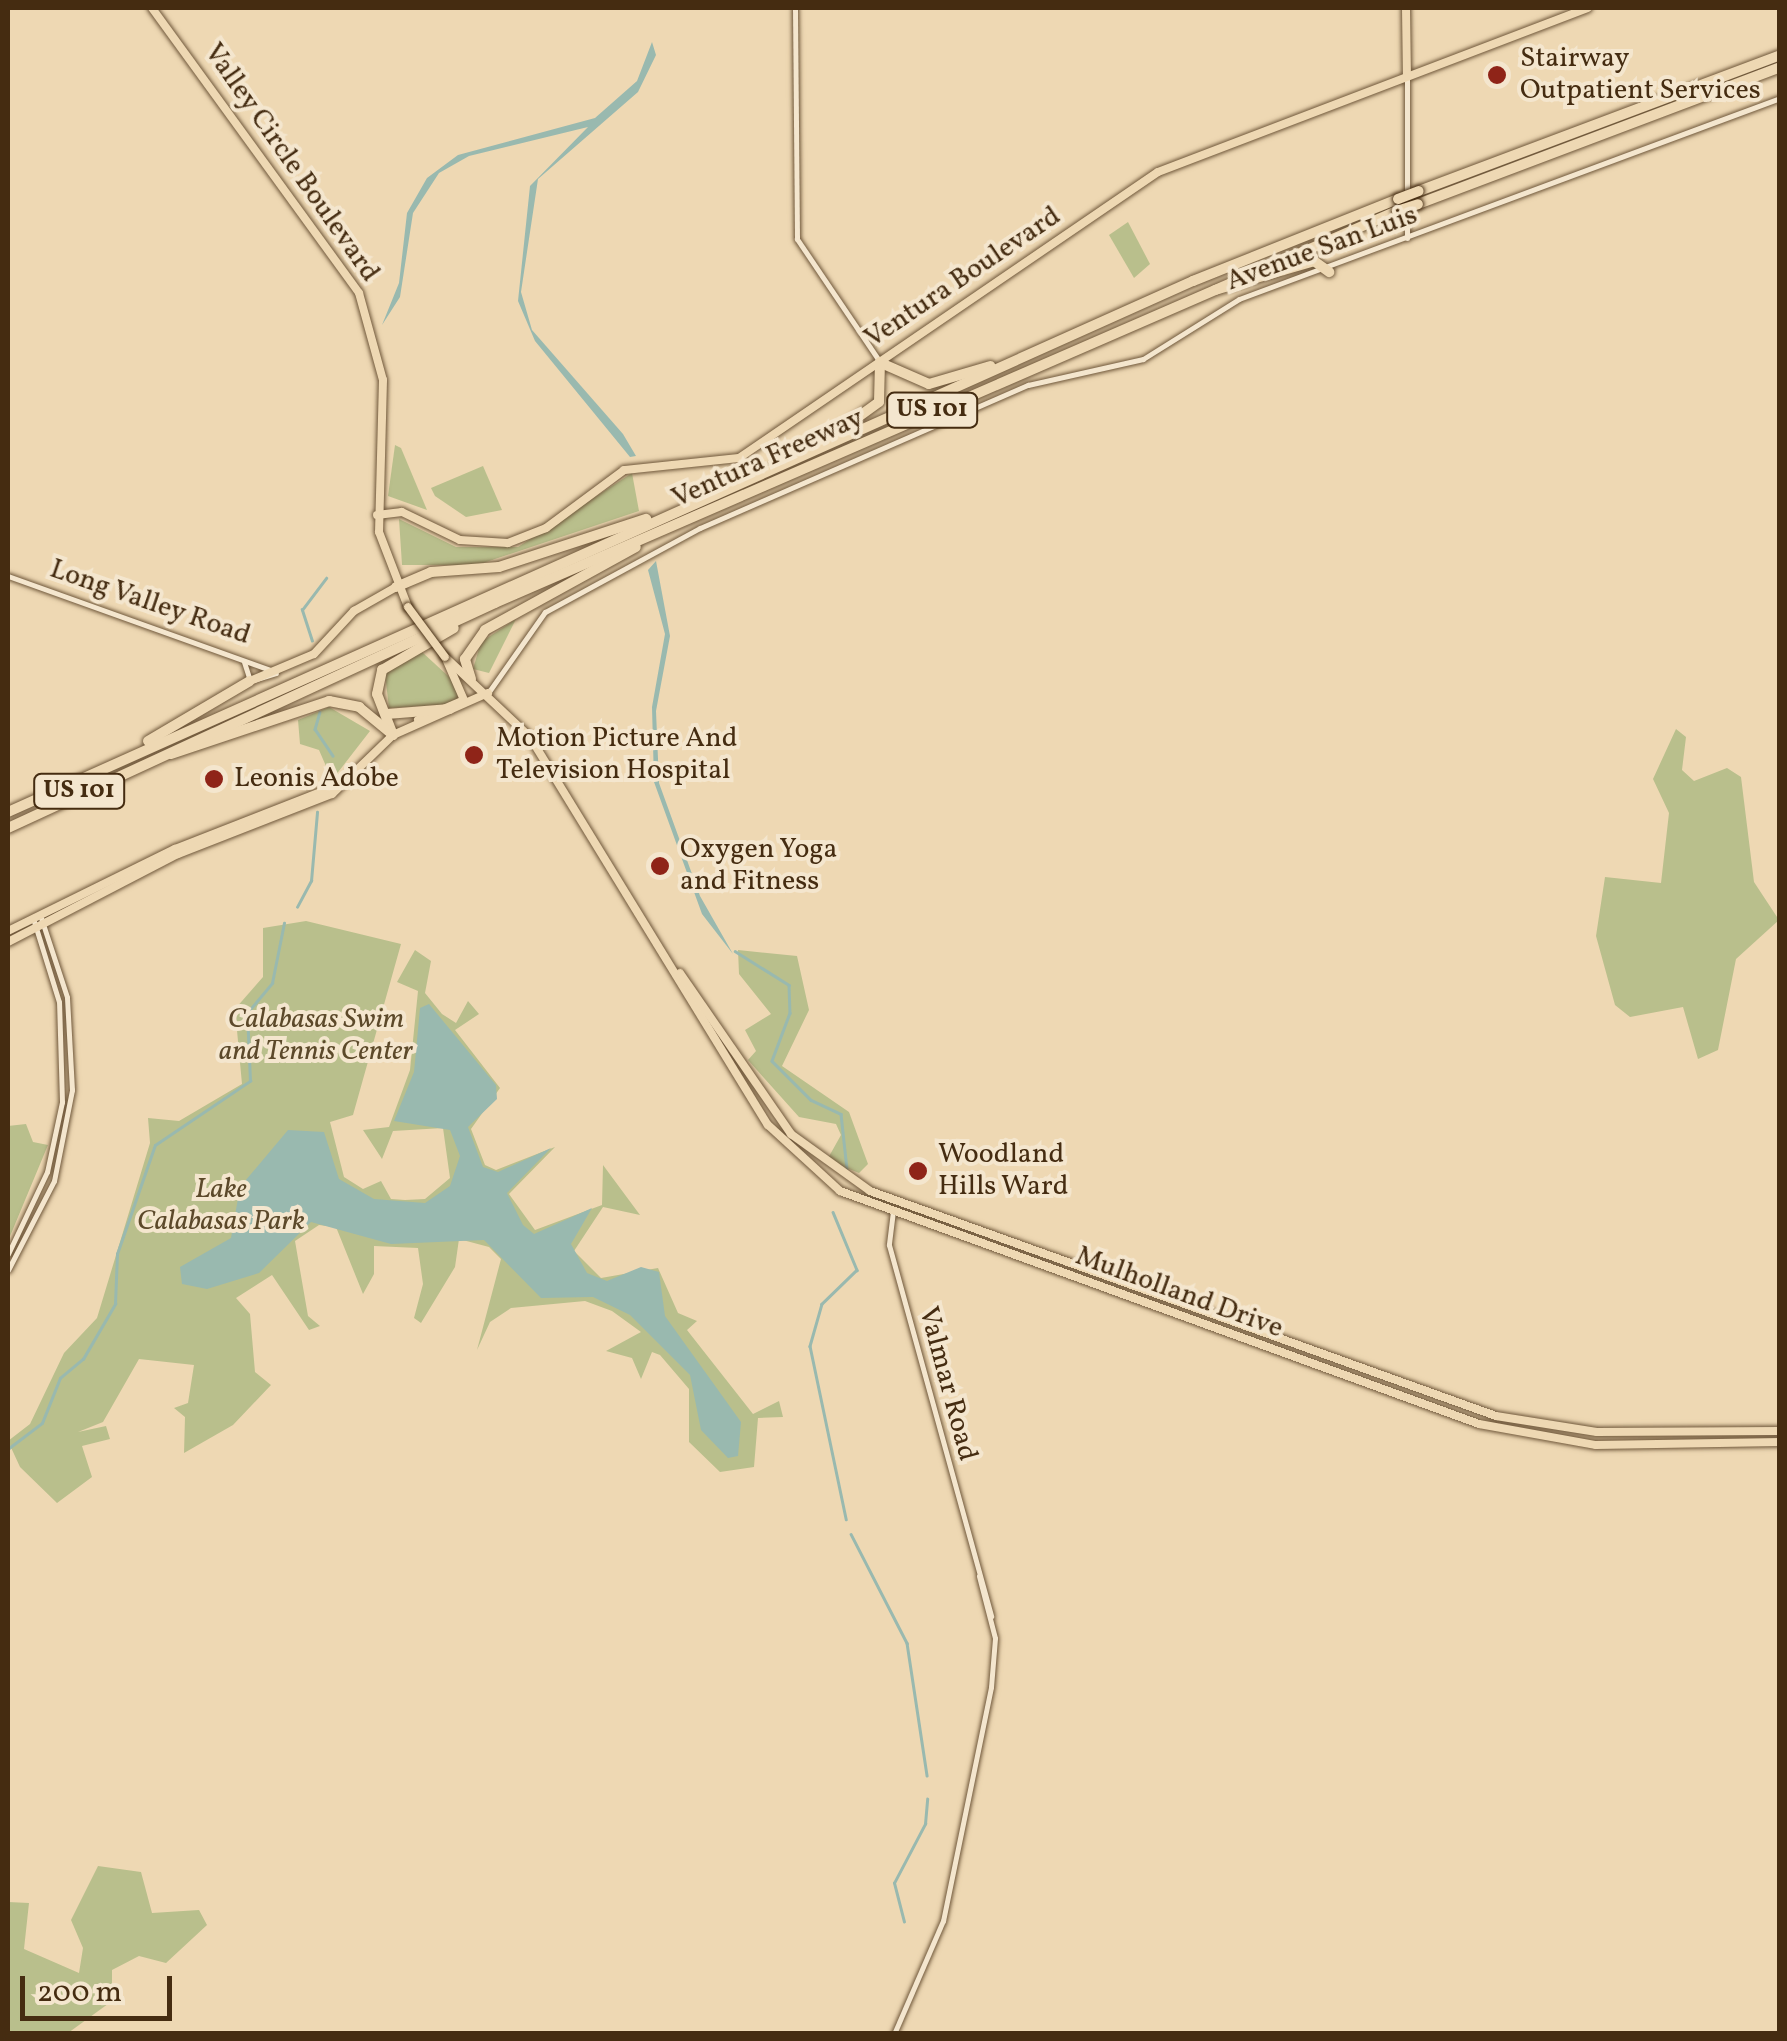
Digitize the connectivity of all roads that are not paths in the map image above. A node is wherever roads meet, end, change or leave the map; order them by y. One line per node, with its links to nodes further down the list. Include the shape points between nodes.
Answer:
1 (152, 8): 16 (main road, Valley Circle Boulevard, via 359,294 383,380)
2 (795, 8): 13 (street, via 798,239)
3 (1406, 8): 7 (main road)
4 (1588, 8): 7 (main road, Ventura Boulevard)
5 (1780, 55): 9 (highway, Ventura Freeway / US 101, bridge, via 1419,191)
6 (1780, 68): 9 (highway, Ventura Freeway / US 101, bridge, via 1418,204)
7 (1407, 76): 10 (street); 13 (main road, Ventura Boulevard, via 1158,172)
8 (1780, 98): 10 (street, Avenue San Luis)
9 (1398, 205): 12 (highway, Ventura Freeway / US 101); 14 (highway, Ventura Freeway / US 101)
10 (1407, 239): 11 (street, Avenue San Luis)
11 (1329, 272): 12 (highway, via 1314,261); 27 (street, Avenue San Luis, via 1228,303 1130,365 1018,389 692,532 537,618)
12 (1201, 291): 18 (highway, Ventura Freeway / US 101)
13 (880, 362): 14 (highway, via 929,384); 15 (highway, via 880,402); 16 (main road, Ventura Boulevard, via 750,453 624,470 522,540 472,543 406,512)
14 (1007, 364): 15 (highway, Ventura Freeway / US 101)
15 (801, 456): 17 (highway, Ventura Freeway / US 101)
16 (377, 515): 20 (main road, Valley Circle Boulevard)
17 (662, 516): 20 (highway); 31 (highway, Ventura Freeway / US 101)
18 (664, 530): 21 (highway, Ventura Freeway / US 101); 25 (highway, via 485,630 465,659)
19 (8, 576): 23 (street, Long Valley Road)
20 (396, 587): 22 (main road, Mulholland Drive, bridge); 24 (main road, Long Valley Road)
21 (496, 603): 29 (highway, via 388,664 376,687); 32 (highway, Ventura Freeway / US 101)
22 (445, 657): 25 (main road, Mulholland Drive); 28 (main road, via 465,689)
23 (244, 662): 24 (street, Long Valley Road); 26 (street)
24 (278, 671): 26 (main road)
25 (471, 679): 27 (main road, Mulholland Drive)
26 (250, 681): 31 (highway)
27 (488, 693): 30 (main road); 38 (main road, Mulholland Drive, via 545,758)
28 (450, 709): 29 (highway); 30 (main road)
29 (386, 714): 30 (highway)
30 (393, 735): 32 (highway, via 354,704 329,701); 35 (main road, via 343,783 175,848)
31 (137, 750): 33 (highway, Ventura Freeway / US 101)
32 (152, 757): 34 (highway, Ventura Freeway / US 101)
33 (8, 812)
34 (8, 828)
35 (38, 921): 36 (main road); 37 (main road); 43 (street, via 58,1002 62,1102 47,1172); 44 (street, via 67,997 72,1099 48,1196)
36 (8, 931)
37 (8, 942)
38 (680, 973): 39 (main road, Mulholland Drive); 40 (main road, Mulholland Drive)
39 (725, 1036): 40 (main road); 41 (main road, Mulholland Drive, via 805,1149)
40 (715, 1042): 42 (main road, Mulholland Drive, via 797,1158)
41 (897, 1202): 42 (street, Valmar Road); 45 (main road, Mulholland Drive, via 1482,1412 1597,1432)
42 (892, 1214): 46 (main road, Mulholland Drive, via 1493,1428 1596,1445); 47 (street, Valmar Road, via 889,1245 990,1616 991,1687 944,1920)
43 (8, 1254)
44 (8, 1270)
45 (1780, 1431)
46 (1780, 1442)
47 (894, 2034)

